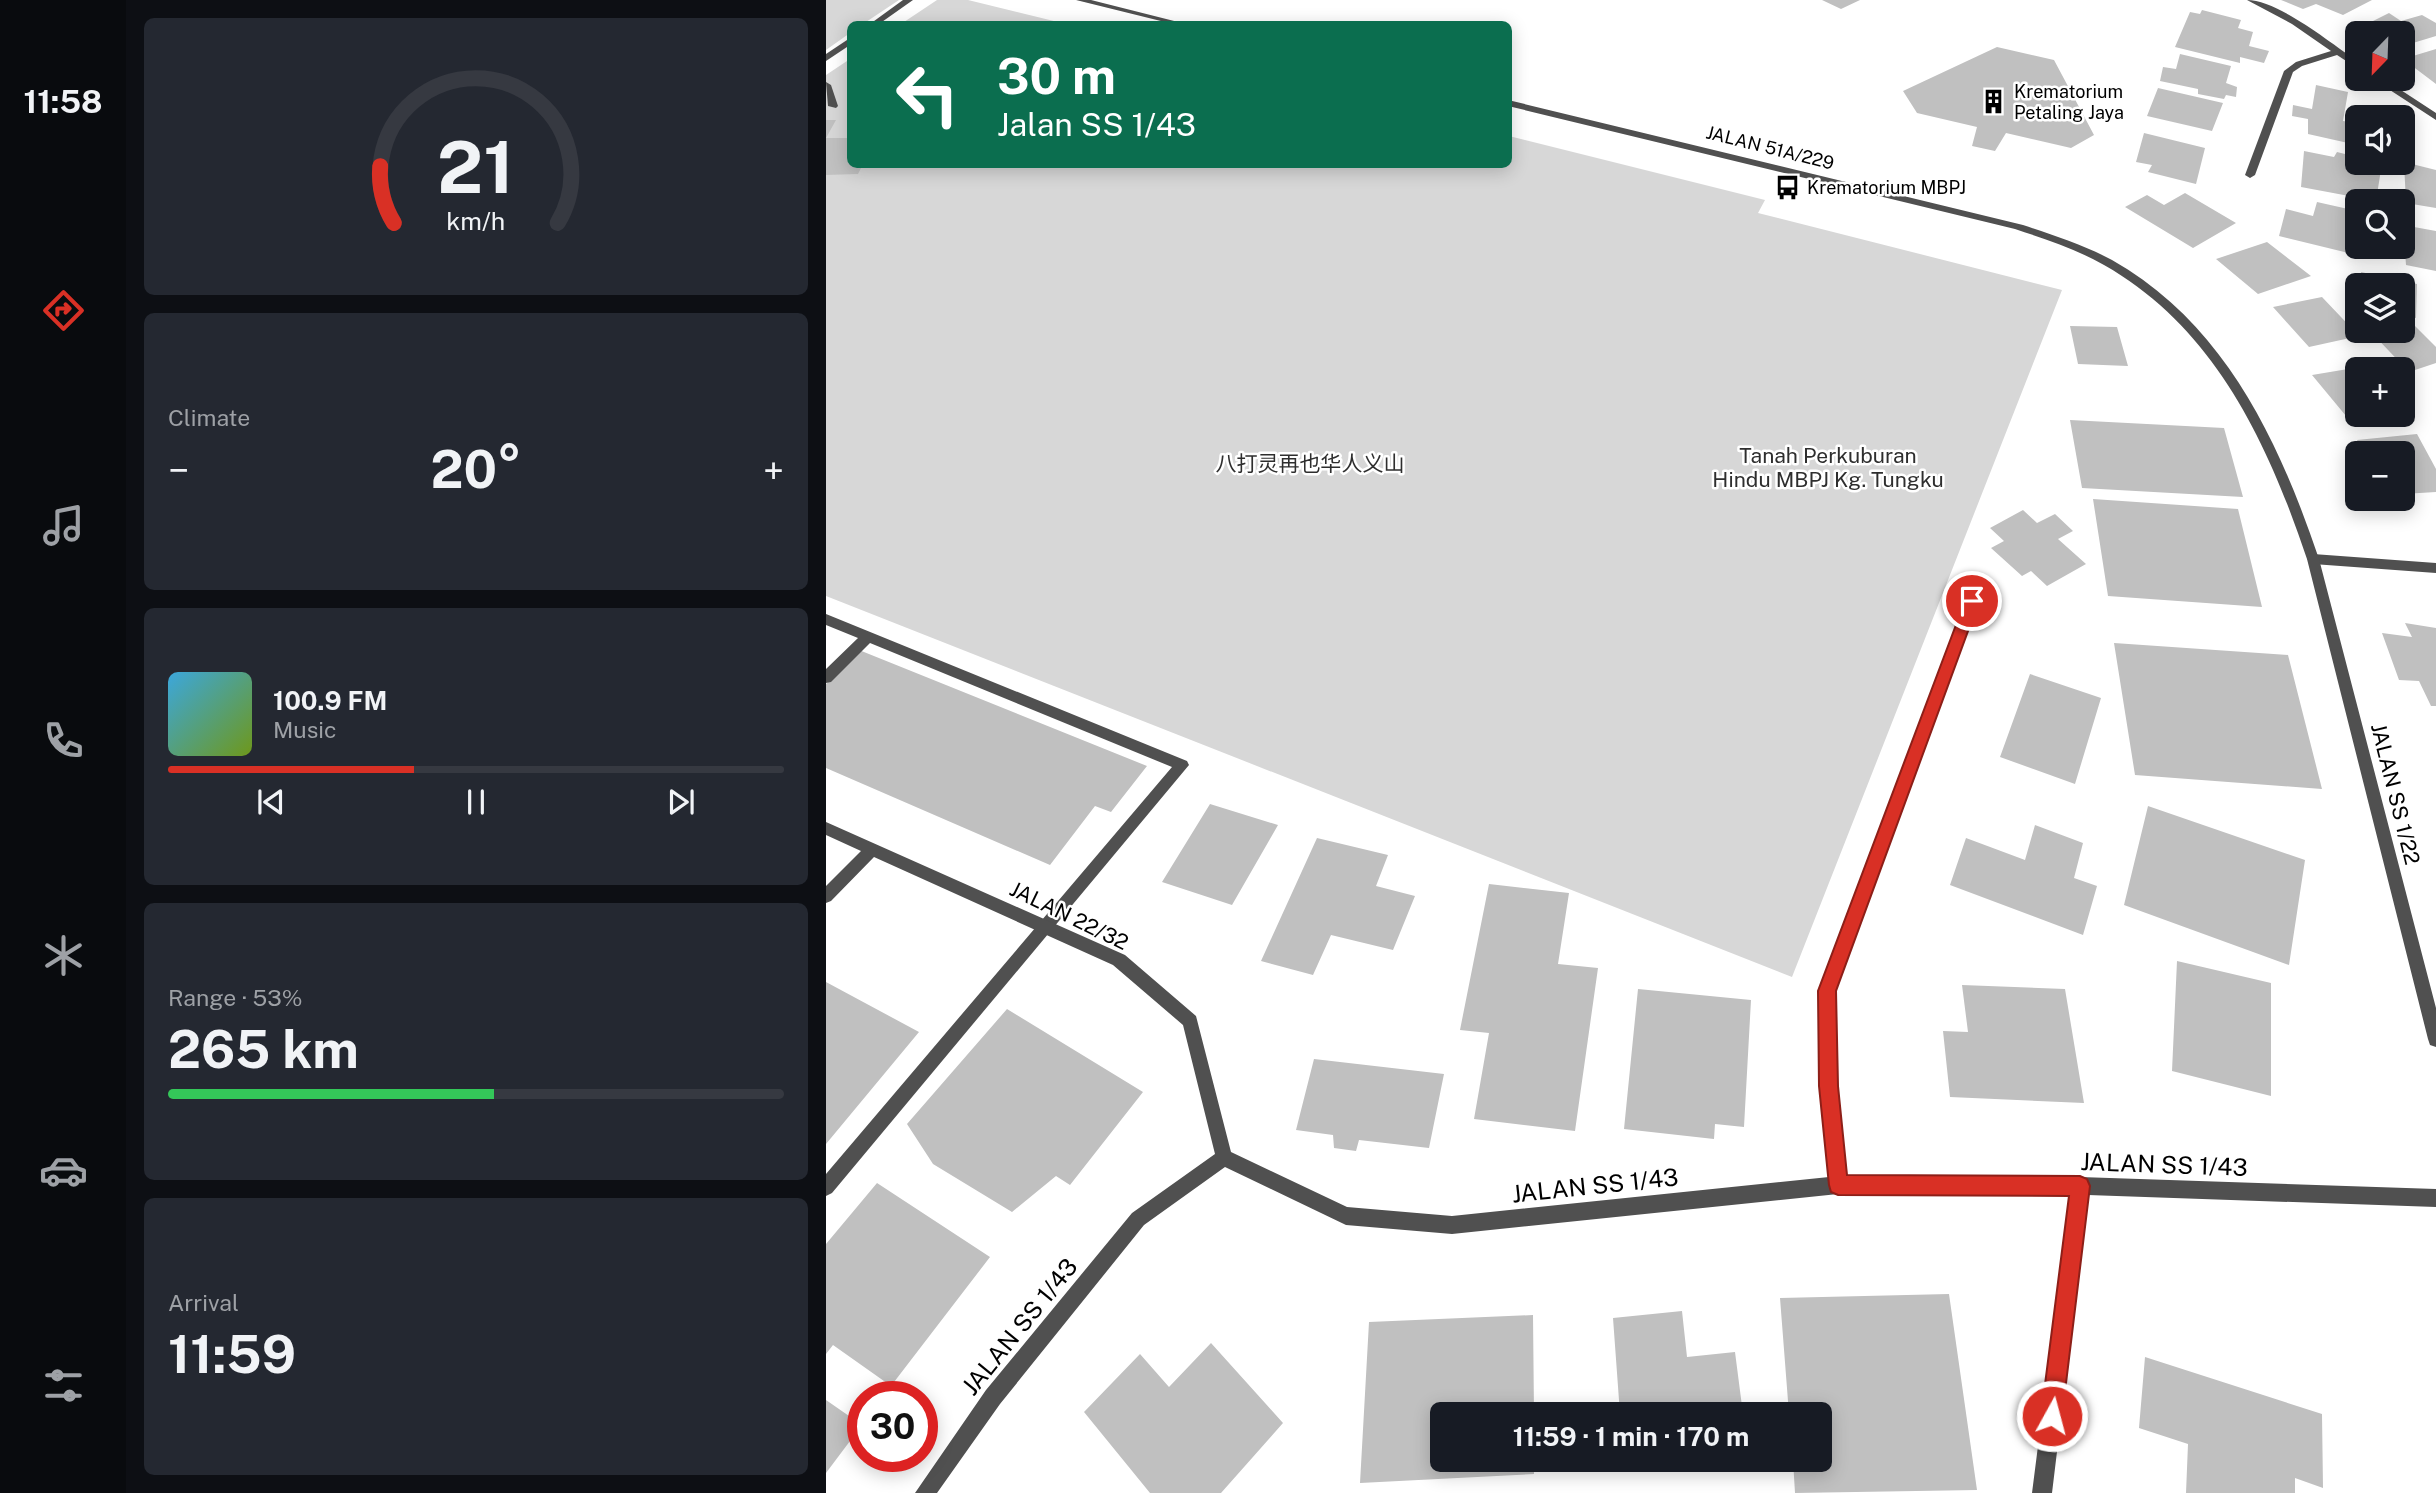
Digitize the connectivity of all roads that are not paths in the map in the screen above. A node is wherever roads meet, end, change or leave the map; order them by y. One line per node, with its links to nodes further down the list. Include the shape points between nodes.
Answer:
1 (909, 0): 4 (street)
2 (1080, 0): 5 (street)
3 (2251, 0): 7 (street, via 2295,22)
4 (878, 21)
5 (1169, 21)
6 (847, 43): 9 (street)
7 (2337, 52): 8 (street); 15 (street, via 2288,71)
8 (2345, 57)
9 (826, 58)
10 (826, 85): 13 (street)
11 (2396, 91): 14 (street)
12 (1512, 104): 16 (street, JALAN 51A/229, via 2020,228 2108,262 2193,330 2228,373 2264,433 2292,494)
13 (833, 106)
14 (2436, 117)
15 (2250, 176)
16 (2313, 559): 17 (street); 26 (street, JALAN SS 1/22)
17 (2436, 568)
18 (1972, 601): 28 (street, via 1827,991)
19 (826, 619): 20 (street)
20 (868, 636): 21 (street); 25 (street, via 1182,765)
21 (826, 678)
22 (826, 828): 23 (street, JALAN 22/32)
23 (872, 849): 24 (street); 25 (street, JALAN 22/32)
24 (826, 896)
25 (1046, 926): 27 (street, JALAN 22/32, via 1119,960 1190,1021); 30 (street)
26 (2436, 1040)
27 (1224, 1158): 28 (street, JALAN SS 1/43, via 1346,1216 1452,1226); 32 (street, JALAN SS 1/43, via 1138,1219 993,1397)
28 (1838, 1185): 29 (street, JALAN SS 1/43)
29 (2080, 1186): 31 (street, JALAN SS 1/43); 33 (street)
30 (826, 1187)
31 (2436, 1198)
32 (925, 1493)
33 (2042, 1493)

